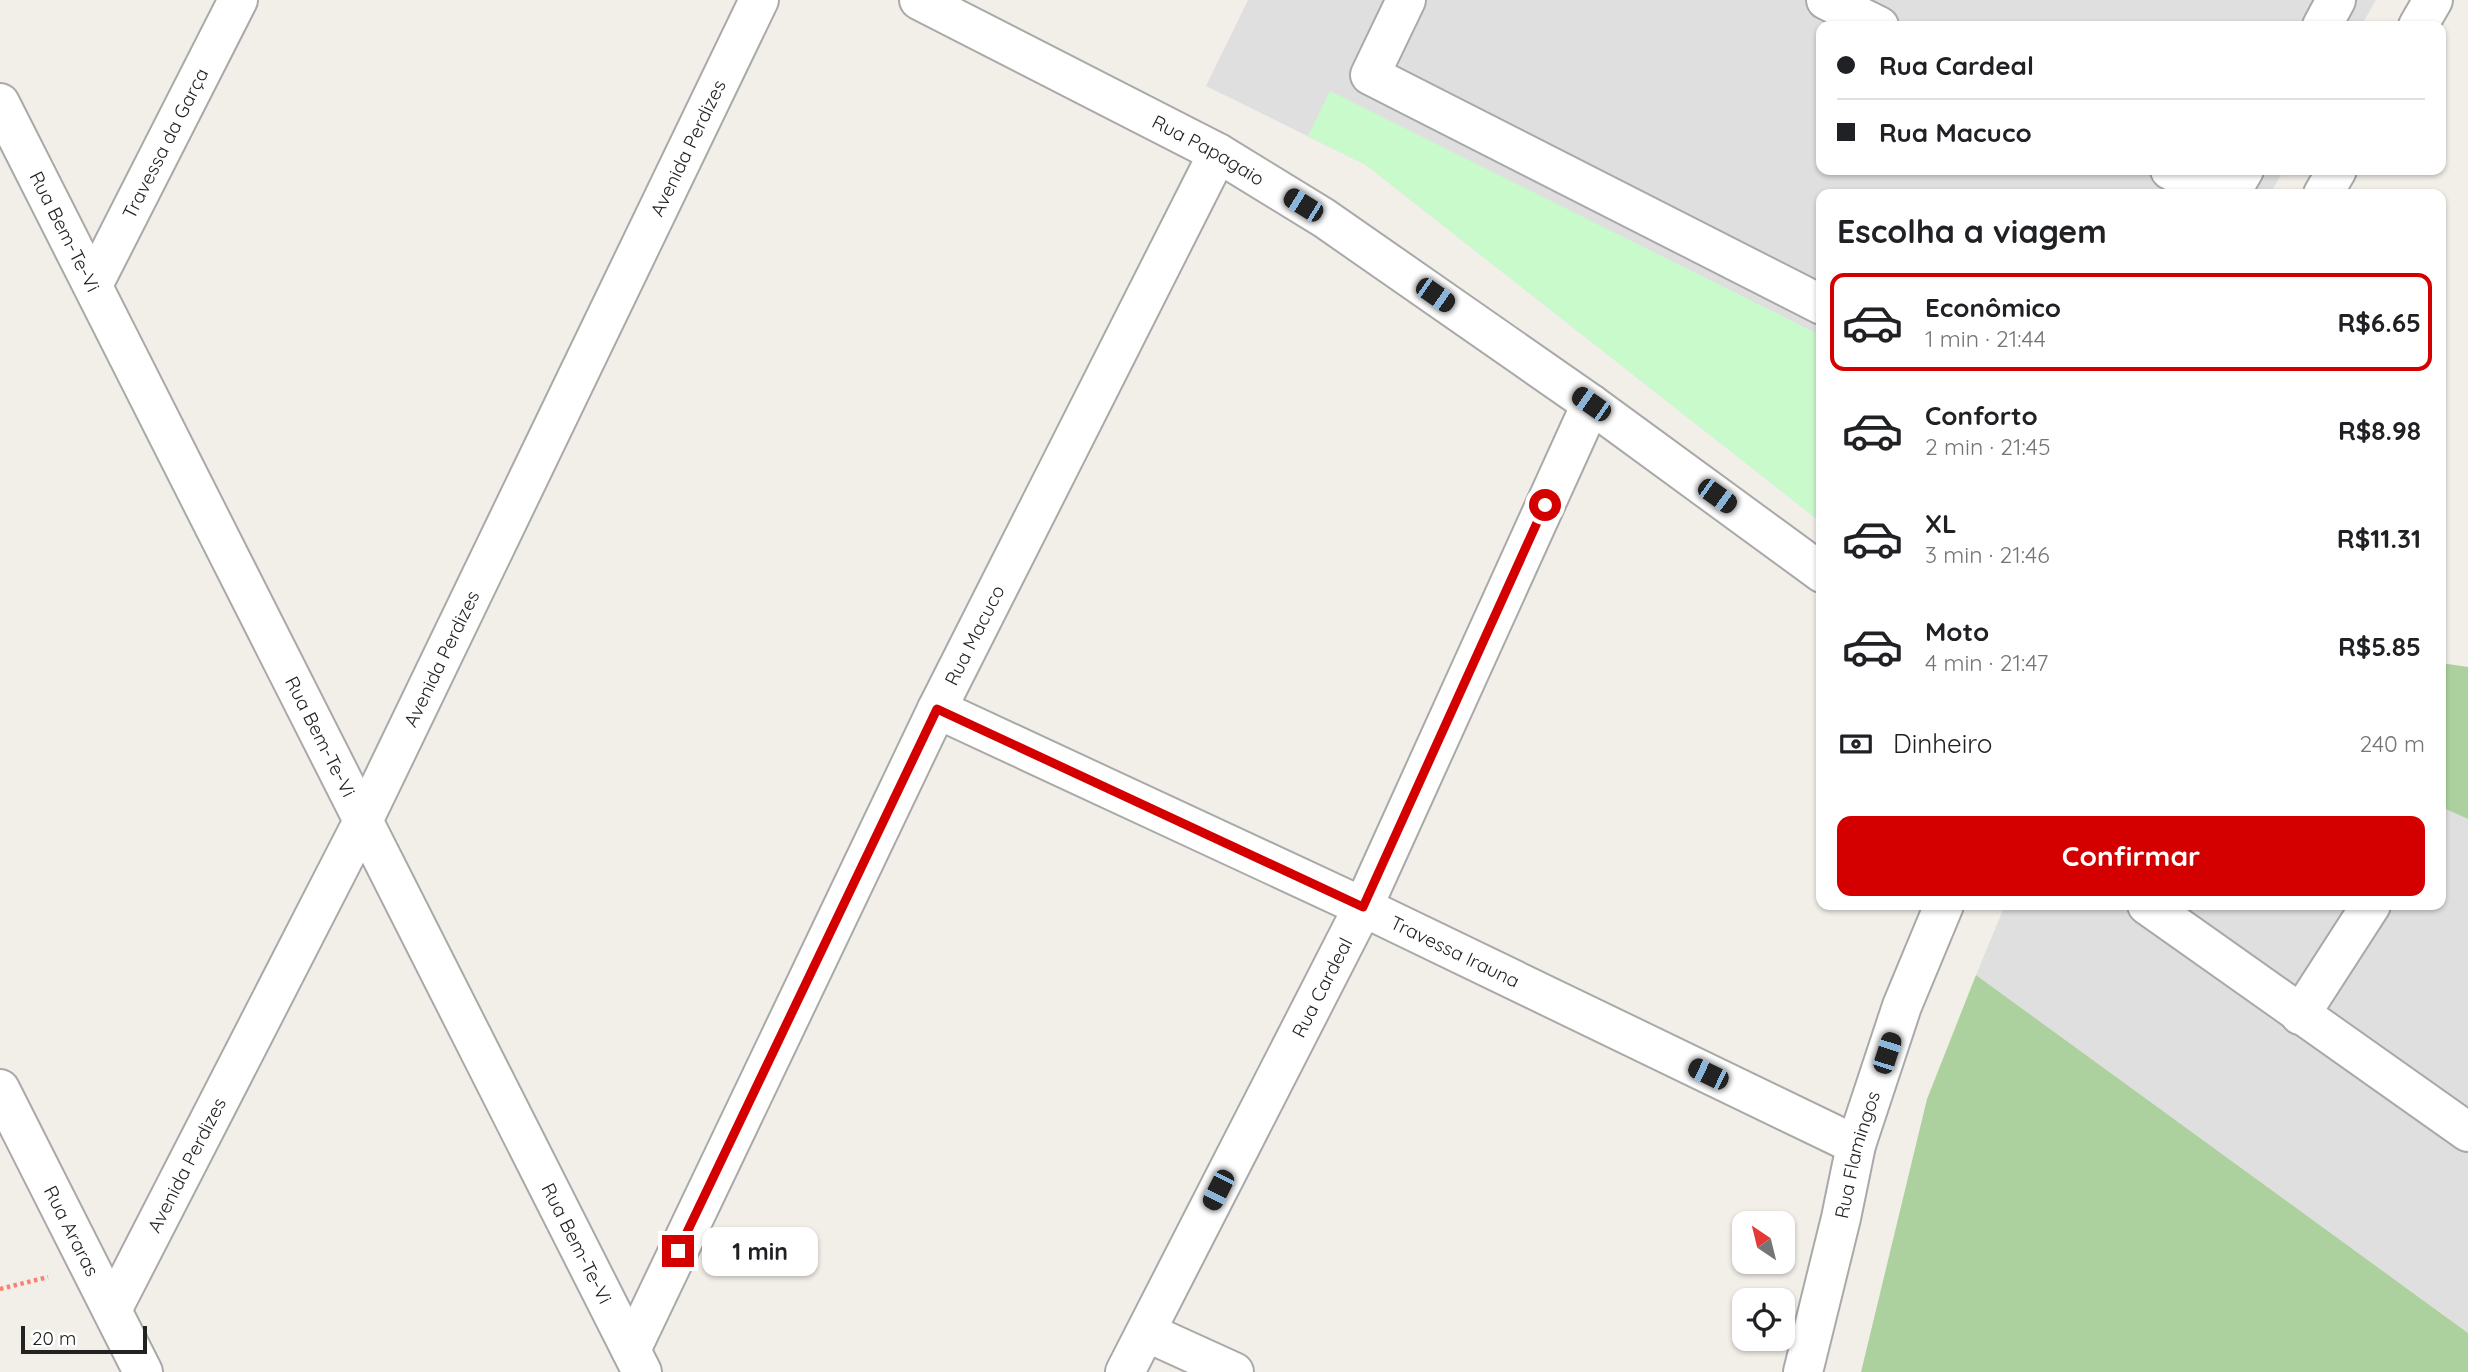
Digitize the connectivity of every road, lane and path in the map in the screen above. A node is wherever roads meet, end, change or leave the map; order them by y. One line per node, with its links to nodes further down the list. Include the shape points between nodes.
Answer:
1 (238, 0): 15 (street, Travessa da Garça)
2 (760, 0): 20 (street, Avenida Perdizes)
3 (919, 0): 12 (street, Rua Papagaio)
4 (1406, 0): 16 (street, via 1370,75)
5 (1826, 0): 8 (street)
6 (2336, 0): 9 (street)
7 (2433, 0): 10 (street)
8 (1869, 21)
9 (2325, 21)
10 (2421, 21)
11 (0, 103): 15 (street, Rua Bem-Te-Vi)
12 (1218, 153): 17 (street, Rua Papagaio, via 1324,218); 19 (street, Rua Macuco)
13 (2180, 175): 14 (street)
14 (2209, 189)
15 (93, 285): 20 (street, Rua Bem-Te-Vi)
16 (1816, 303)
17 (1591, 404): 18 (street, Rua Papagaio); 21 (street, Rua Cardeal)
18 (1816, 569)
19 (937, 709): 21 (street, Travessa Irauna); 33 (street, Rua Macuco)
20 (364, 818): 31 (street, Avenida Perdizes); 33 (street, Rua Bem-Te-Vi)
21 (1363, 907): 28 (street, Travessa Irauna); 32 (street, Rua Cardeal)
22 (1942, 910): 28 (street, Rua Flamingos, via 1902,1006)
23 (2154, 910): 25 (street)
24 (2368, 910): 25 (street)
25 (2300, 1015): 27 (street)
26 (0, 1089): 29 (street, Rua Araras)
27 (2468, 1132)
28 (1856, 1146): 37 (street, Rua Flamingos)
29 (90, 1268): 30 (path); 31 (street, Rua Araras)
30 (0, 1289)
31 (112, 1310): 34 (street, Rua Araras)
32 (1146, 1332): 35 (street, Rua Cardeal); 36 (street)
33 (637, 1361)
34 (143, 1372)
35 (1125, 1372)
36 (1234, 1372)
37 (1803, 1372)

